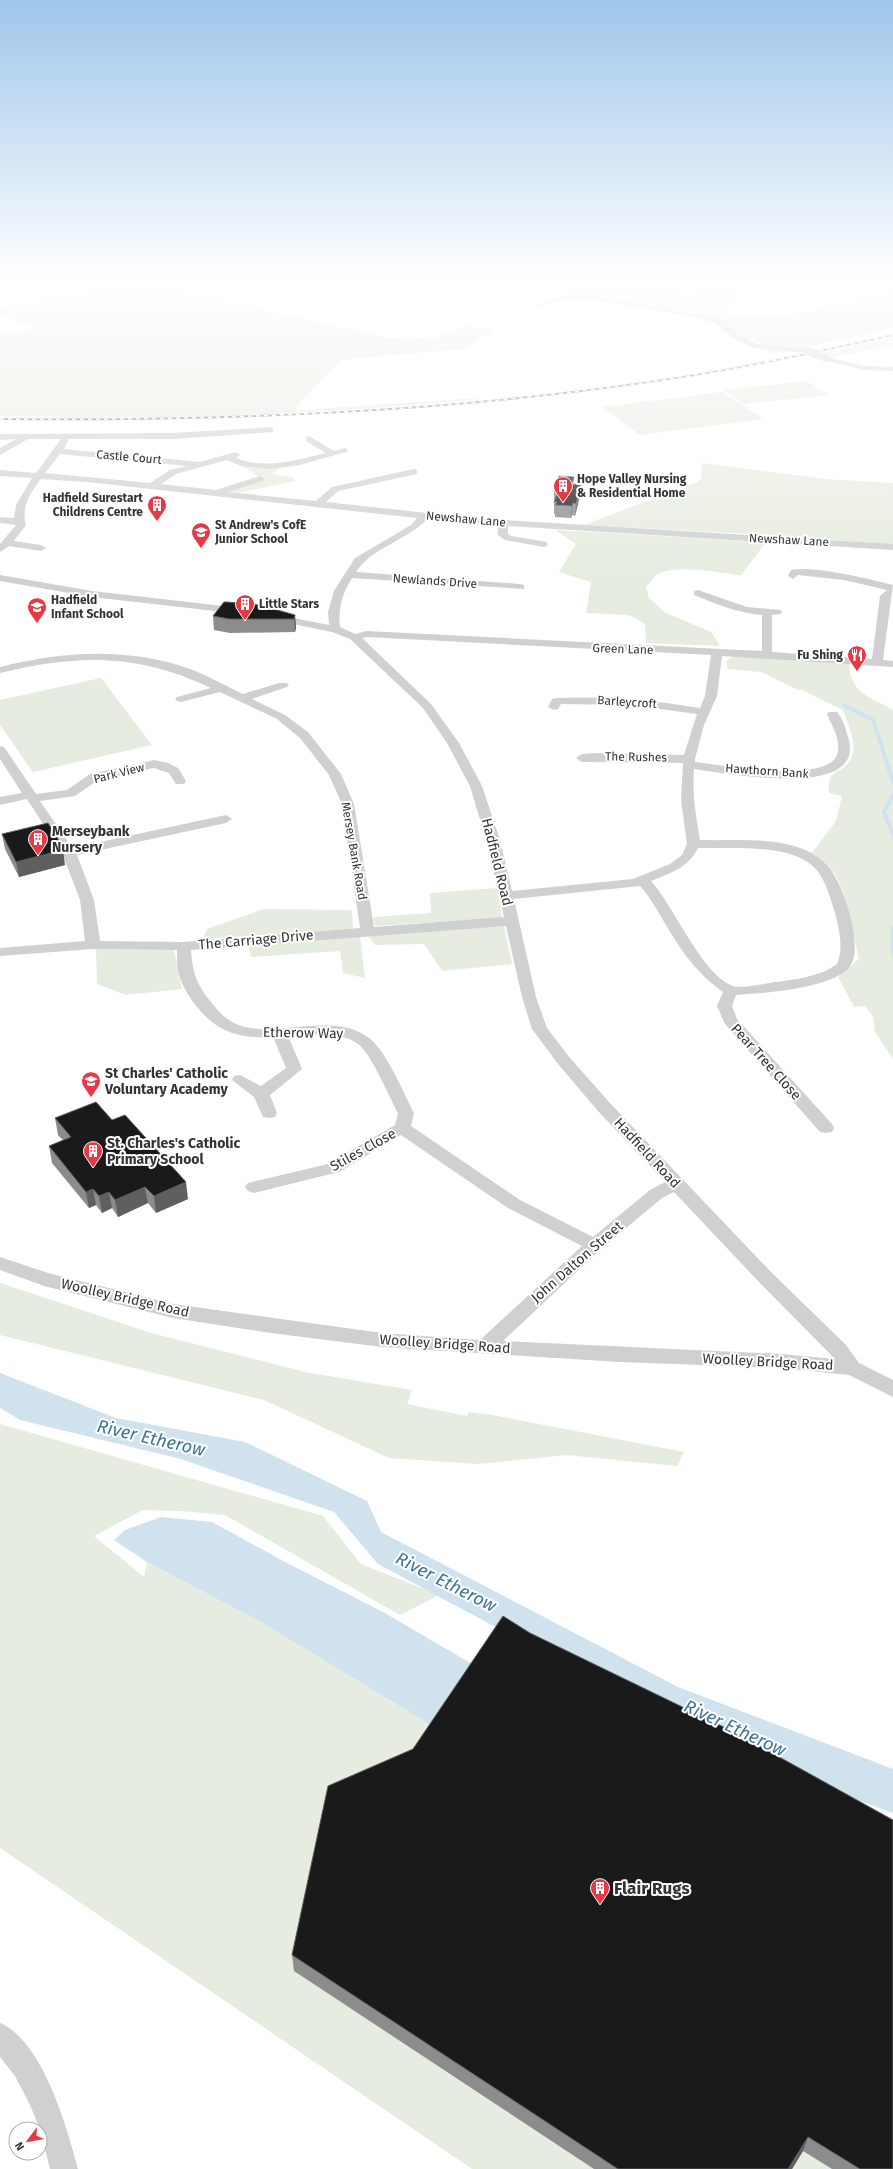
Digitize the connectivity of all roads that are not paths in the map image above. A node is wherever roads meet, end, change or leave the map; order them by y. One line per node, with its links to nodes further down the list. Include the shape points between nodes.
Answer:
1 (270, 430): 2 (street, via 174,436)
2 (66, 436): 4 (street); 6 (street)
3 (0, 437): 4 (street)
4 (26, 437): 8 (street)
5 (309, 440): 9 (street)
6 (60, 451): 10 (street, Castle Court); 13 (street)
7 (345, 451): 9 (street)
8 (0, 452)
9 (333, 454): 10 (street, via 263,467 243,465 231,456)
10 (198, 464): 15 (street, via 173,472)
11 (414, 472): 17 (street, via 335,489)
12 (0, 473): 13 (street, Newshaw Lane)
13 (40, 476): 15 (street, Newshaw Lane); 20 (street, via 28,489 21,502)
14 (260, 479): 16 (street)
15 (152, 486): 16 (street, Newshaw Lane)
16 (215, 493): 17 (street, Newshaw Lane)
17 (318, 504): 18 (street, Newshaw Lane)
18 (424, 516): 21 (street, Newshaw Lane); 26 (street, via 414,527 359,560)
19 (0, 520): 20 (street)
20 (18, 521): 23 (street, via 21,525)
21 (503, 522): 22 (street, via 503,535 508,538); 24 (street, Newshaw Lane)
22 (544, 544)
23 (4, 546): 25 (street)
24 (893, 547)
25 (41, 548)
26 (350, 575): 29 (street, Newlands Drive); 32 (street, via 339,591 332,612)
27 (793, 576): 30 (street, via 795,572 824,574 859,579)
28 (0, 578): 32 (street, Hadfield Road, via 92,594 258,614)
29 (520, 587)
30 (893, 589): 36 (street, via 885,596)
31 (698, 593): 35 (street, via 725,604 772,612)
32 (335, 629): 33 (street, Hadfield Road)
33 (354, 637): 34 (street, Green Lane, via 367,634 557,646); 56 (street, Hadfield Road, via 427,706 453,743 476,786 493,840)
34 (717, 652): 35 (street, Green Lane); 44 (street, via 711,696)
35 (768, 654): 36 (street, Green Lane)
36 (877, 662): 37 (street, Green Lane)
37 (893, 664)
38 (0, 670): 40 (street, Mersey Bank Road, via 62,658 121,657 187,672)
39 (283, 685): 41 (street)
40 (223, 688): 41 (street, Mersey Bank Road); 42 (street)
41 (243, 698): 58 (street, Mersey Bank Road, via 281,717 304,735 335,774 348,804)
42 (181, 699)
43 (554, 707): 44 (street, Barleycroft, via 556,701 614,700)
44 (703, 712): 48 (street)
45 (833, 714): 48 (street, Hawthorn Bank, via 845,750 841,760 825,771 814,774 790,774)
46 (0, 750): 50 (street)
47 (582, 758): 48 (street, The Rushes, via 595,756)
48 (689, 762): 53 (street, via 687,800)
49 (180, 781): 50 (street, Park View, via 174,771 154,764 94,777 72,793)
50 (30, 797): 51 (street, Park View); 54 (street)
51 (0, 801)
52 (226, 819): 54 (street)
53 (694, 844): 55 (street, via 687,858 675,867); 62 (street, via 787,848 812,859 827,874 845,925 848,951 844,966 833,973 790,984)
54 (69, 853): 59 (street, via 87,900)
55 (643, 881): 56 (street, via 619,886); 62 (street, via 657,896 693,955 712,978)
56 (506, 896): 57 (street, Hadfield Road)
57 (512, 921): 58 (street, The Carriage Drive); 69 (street, Hadfield Road, via 529,997 540,1029 569,1066)
58 (367, 931): 60 (street, The Carriage Drive)
59 (93, 945): 60 (street, The Carriage Drive); 61 (street, The Carriage Drive)
60 (184, 946): 63 (street, Etherow Way, via 184,971 196,993 217,1019 234,1028 261,1033)
61 (0, 952)
62 (731, 991): 68 (street, Pear Tree Close, via 723,1008 730,1021)
63 (279, 1032): 65 (street, via 294,1069); 67 (street, Etherow Way, via 325,1030 346,1032 364,1040 406,1113)
64 (240, 1080): 65 (street)
65 (261, 1094): 66 (street)
66 (269, 1113)
67 (402, 1128): 70 (street, Stiles Close, via 377,1140 339,1166); 71 (street, via 514,1204)
68 (826, 1128)
69 (676, 1184): 71 (street, John Dalton Street, via 656,1194); 74 (street, Hadfield Road, via 839,1350)
70 (254, 1187)
71 (595, 1245): 73 (street, John Dalton Street)
72 (0, 1263): 73 (street, Woolley Bridge Road, via 44,1279 173,1311 382,1340)
73 (484, 1347): 74 (street, Woolley Bridge Road, via 782,1361)
74 (852, 1368): 75 (street, Woolley Bridge Road)
75 (893, 1389)
76 (0, 2037): 77 (street, via 34,2079 51,2121)
77 (64, 2169)

